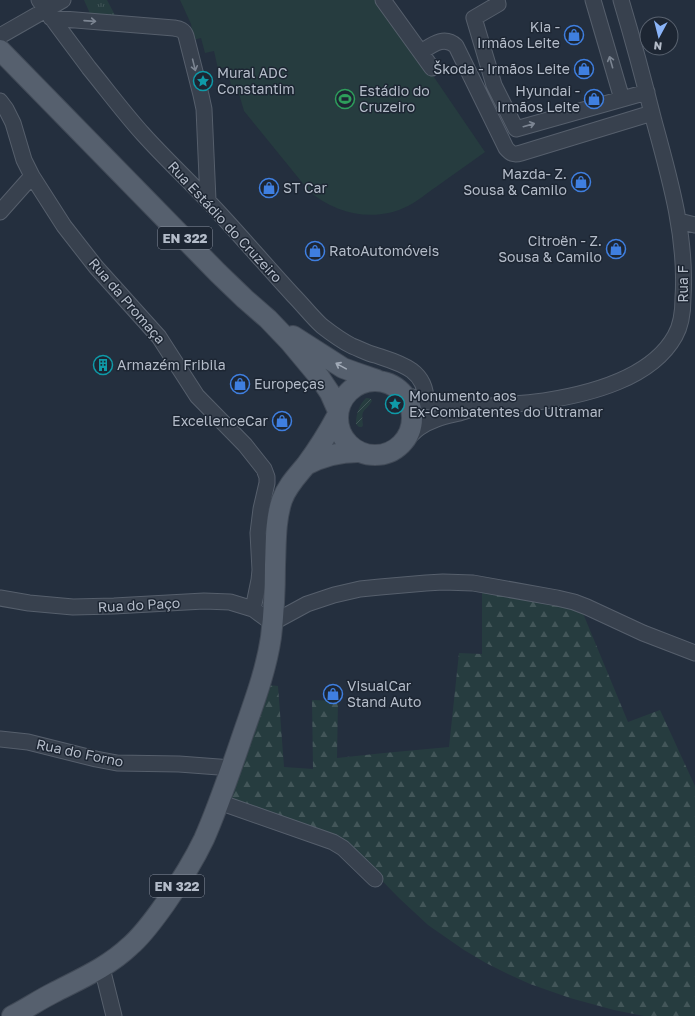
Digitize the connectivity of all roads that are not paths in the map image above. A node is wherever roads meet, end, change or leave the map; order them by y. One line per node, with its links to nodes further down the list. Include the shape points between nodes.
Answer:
1 (63, 0): 6 (street)
2 (383, 0): 9 (street)
3 (497, 0): 12 (street, one-way to 12, via 498,4 474,18 494,85 516,129)
4 (593, 0): 12 (street, one-way to 4)
5 (621, 0): 11 (street, Rua F)
6 (43, 11): 7 (street); 16 (street, Rua Estádio do Cruzeiro, via 128,116); 16 (street, one-way to 16, via 184,31 203,104)
7 (0, 36)
8 (0, 50): 20 (main road, EN 322, via 218,273)
9 (421, 52): 10 (street); 14 (street, via 445,40 456,46 506,148 514,154)
10 (432, 68)
11 (647, 92): 12 (street); 14 (street, Rua F)
12 (622, 99)
13 (0, 101): 15 (street, Rua da Promaça, via 13,123 24,160)
14 (652, 113): 18 (street, Rua F)
15 (32, 176): 17 (street); 30 (street, Rua da Promaça, via 76,242 159,337 197,396 245,445 264,469 267,483 258,532 260,570)
16 (208, 200): 23 (street, Rua Estádio do Cruzeiro, via 322,326 351,346 410,369 421,381)
17 (0, 212)
18 (679, 221): 19 (street); 24 (street, Rua F, via 684,278 682,317 676,335 655,360 618,382 572,396)
19 (695, 225)
20 (268, 319): 21 (main road, EN 322, one-way to 20, via 343,368); 25 (main road, EN 322, via 320,378 330,393)
21 (377, 380): 22 (main road, EN 322, via 396,386); 25 (main road, EN 322, via 366,381 354,387 343,399)
22 (403, 393): 23 (street); 26 (main road, EN 322, via 410,403 413,415 412,427)
23 (426, 401): 24 (street)
24 (481, 407): 26 (street, via 434,420 418,428)
25 (338, 414): 27 (main road, EN 322, via 338,427 342,437); 28 (main road, EN 322)
26 (407, 438): 27 (main road, EN 322, via 400,446 380,455)
27 (358, 452): 28 (main road, EN 322, via 336,453)
28 (306, 465): 31 (main road, EN 322, via 290,485 279,508)
29 (0, 598): 30 (street, Rua do Paço, via 73,607 221,601)
30 (253, 609): 31 (street, Rua do Paço)
31 (272, 623): 32 (street, via 307,604 360,589 426,583 466,583 574,602); 34 (main road, EN 322, via 262,679)
32 (695, 653)
33 (0, 739): 34 (street, Rua do Forno, via 28,742 117,763)
34 (232, 768): 35 (main road, EN 322)
35 (219, 802): 36 (street, via 333,842 343,848); 37 (main road, EN 322, via 193,860 172,895 140,937)
36 (376, 880)
37 (102, 968): 38 (main road, EN 322); 39 (street)
38 (12, 1016)
39 (114, 1016)

